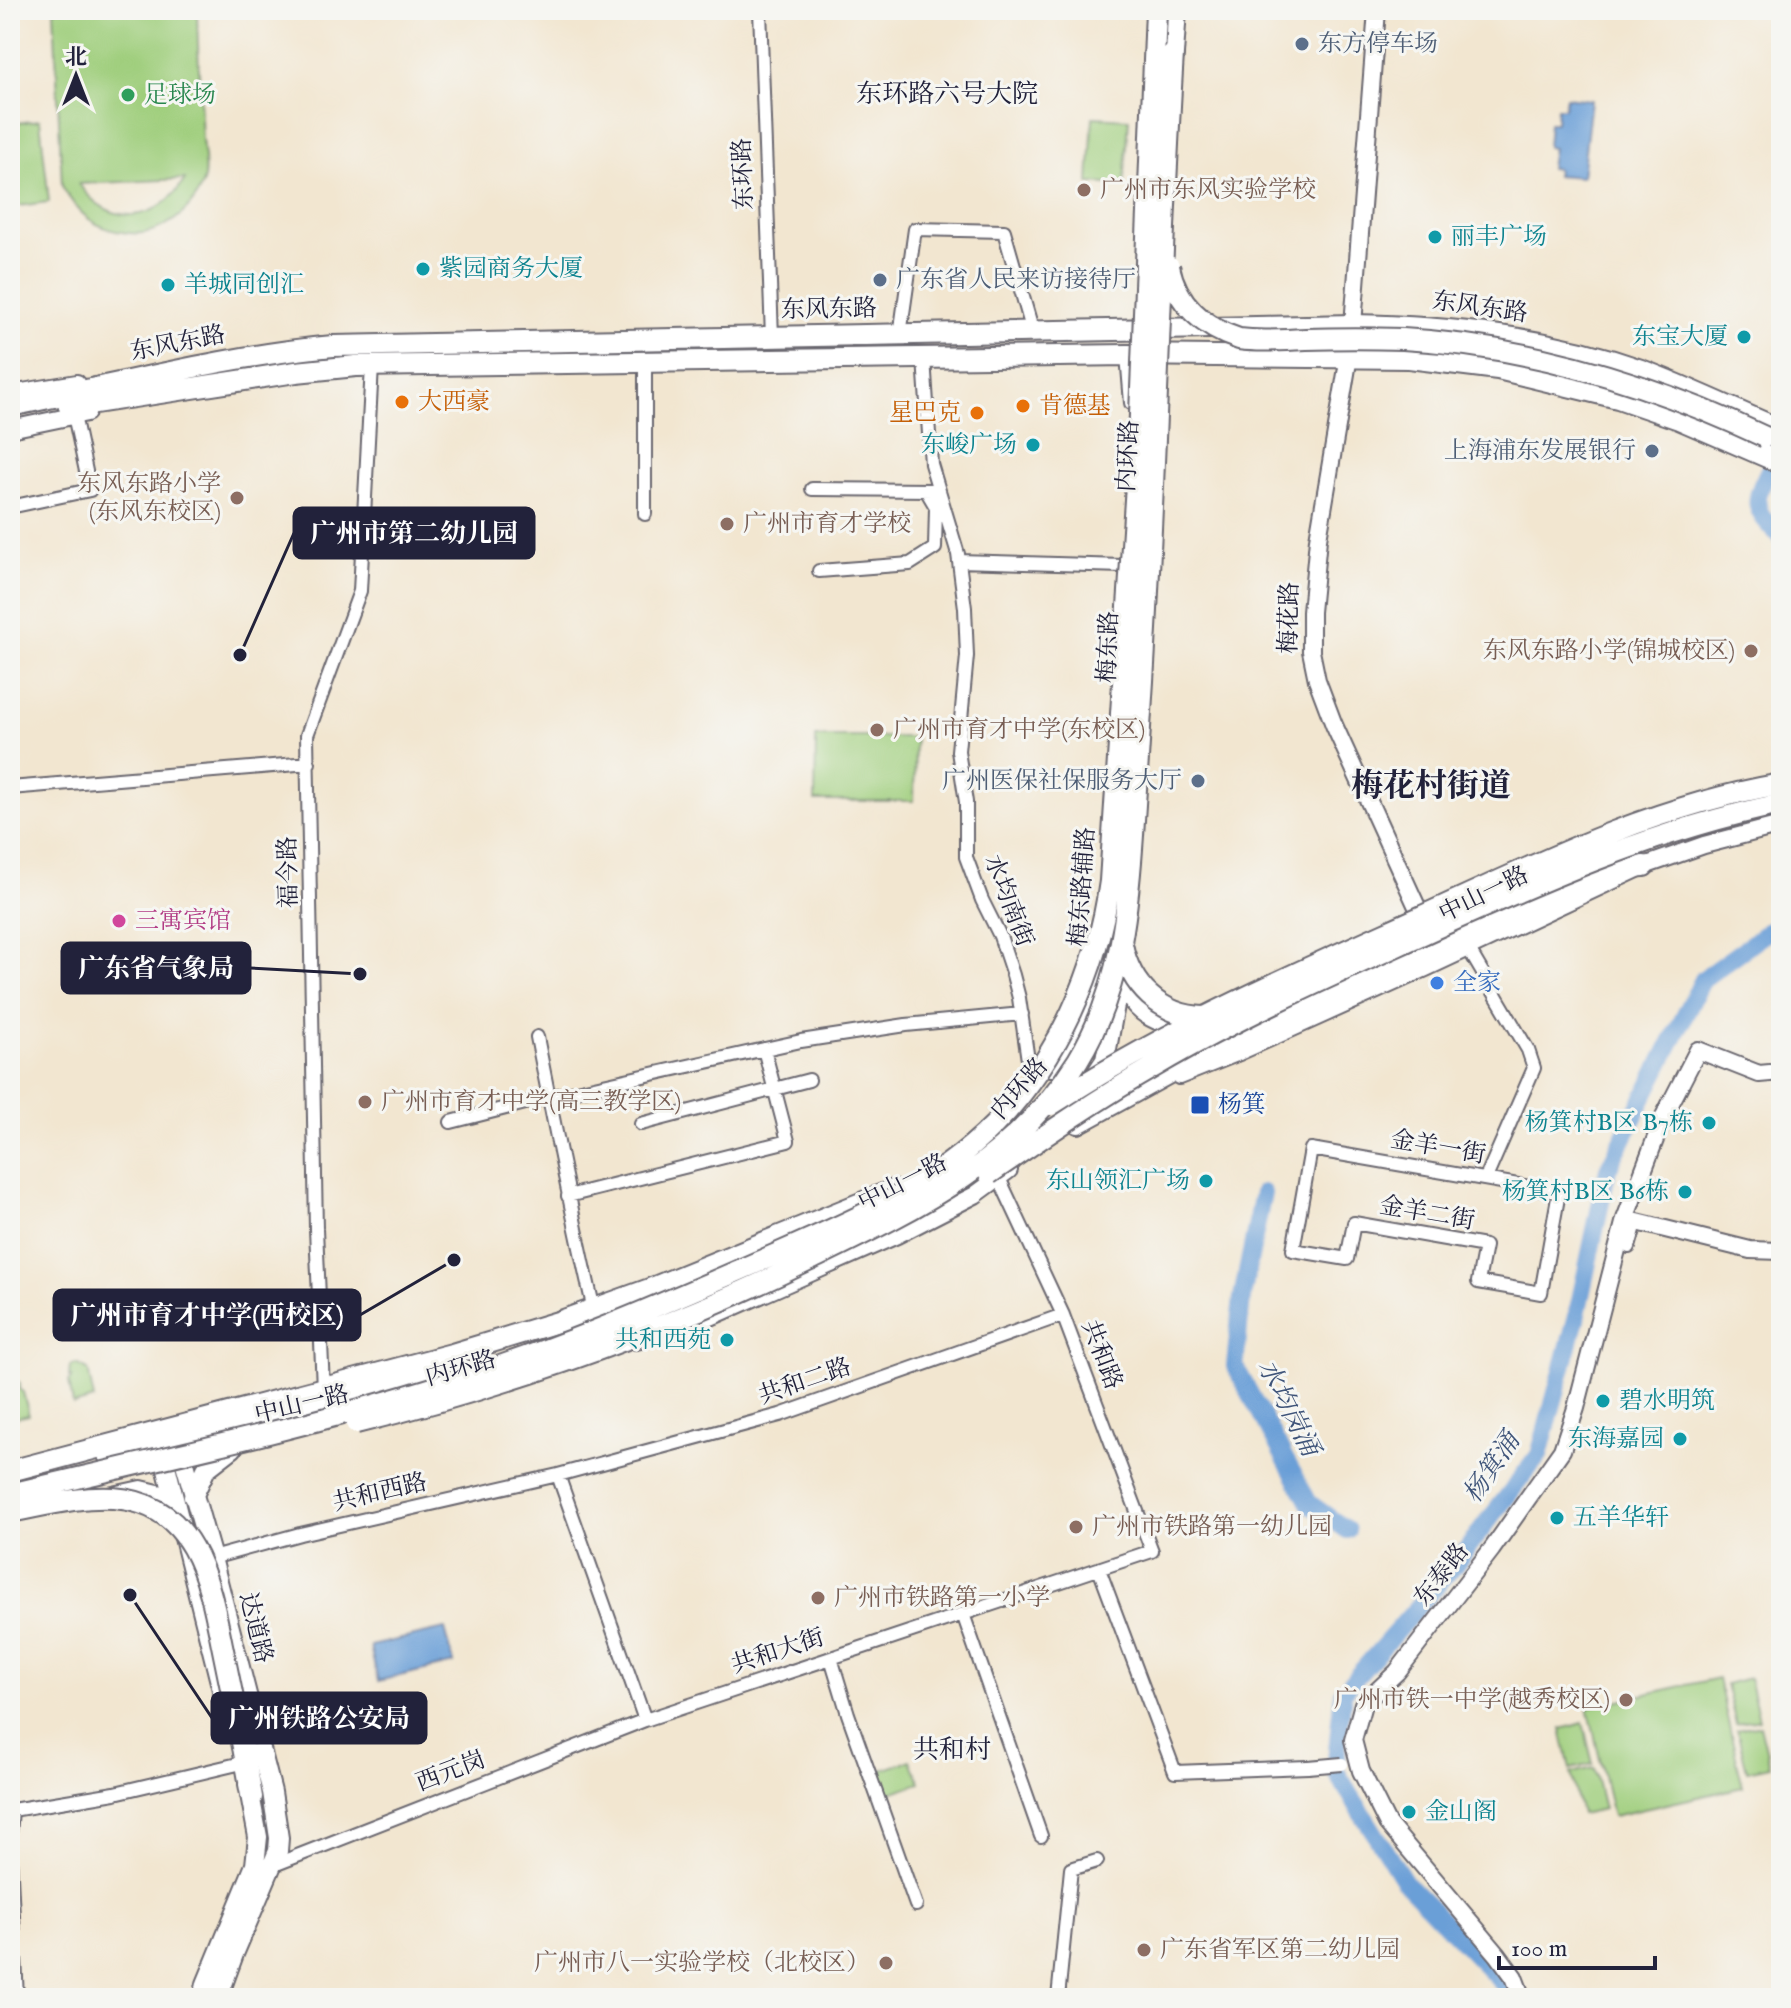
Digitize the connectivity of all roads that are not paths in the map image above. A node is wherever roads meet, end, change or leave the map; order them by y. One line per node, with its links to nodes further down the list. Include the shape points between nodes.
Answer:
1 (760, 10): 12 (street, 东环路)
2 (1148, 10): 27 (main road, bridge, via 1136,283)
3 (1156, 10): 27 (main road, 内环路, bridge)
4 (1171, 10): 7 (main road, 内环路); 9 (main road)
5 (1184, 10): 9 (street)
6 (1377, 10): 8 (street)
7 (1173, 54): 26 (main road, bridge, via 1169,263 1179,296 1214,328 1250,340 1403,340 1534,357); 89 (main road, 内环路, bridge, via 1130,882 1111,985 1065,1079 987,1162 900,1217)
8 (1353, 325): 9 (main road, 东风东路); 26 (main road, 东风东路, via 1466,330 1579,352 1668,380)
9 (1156, 331): 10 (main road, 东风东路)
10 (1033, 332): 11 (main road, 东风东路); 11 (street, via 1004,231 915,229)
11 (900, 335): 12 (main road, 东风东路)
12 (772, 337): 19 (main road, 东风东路, via 333,346)
13 (1161, 354): 14 (main road, 东风东路); 15 (main road, 东风东路); 56 (main road, 梅东路)
14 (1127, 355): 16 (main road, 东风东路); 35 (street, via 1131,394); 37 (main road, 梅东路, via 1144,393)
15 (1349, 356): 28 (main road, 东风东路, via 1468,364 1572,385 1662,412); 51 (street, 梅花路, via 1317,548 1313,666)
16 (924, 358): 17 (main road, 东风东路); 31 (street, 水均南街, via 931,464)
17 (645, 362): 18 (main road, 东风东路); 33 (street)
18 (372, 366): 20 (main road, 东风东路, via 296,372); 38 (street, 福今路, via 360,591 307,735)
19 (174, 369): 21 (street); 22 (main road, 东风东路)
20 (177, 392): 23 (street); 24 (main road, 东风东路)
21 (10, 394)
22 (10, 406)
23 (74, 415): 25 (street); 32 (street, via 90,490)
24 (10, 418)
25 (10, 429)
26 (1780, 432)
27 (1139, 439): 39 (main road, 内环路, bridge)
28 (1781, 463)
29 (812, 489): 30 (street)
30 (926, 490): 31 (street); 36 (street, via 936,507 935,548 910,564)
31 (940, 491): 34 (street, 水均南街)
32 (10, 507)
33 (645, 514)
34 (959, 561): 35 (street); 60 (street, 水均南街, via 967,656 958,751 966,802 966,857 1000,936)
35 (1123, 566): 37 (street)
36 (819, 571)
37 (1125, 689): 59 (main road, 梅东路, via 1119,916)
38 (309, 763): 42 (street); 95 (street, 福今路)
39 (1119, 772): 58 (main road, bridge, via 1121,935 1125,957 1144,991 1174,1012 1212,1017 1242,1012); 81 (main road, 内环路, bridge, via 1107,904 1076,1002 1049,1054 1019,1095 988,1131)
40 (1781, 776): 45 (street)
41 (1781, 784): 81 (main road, bridge, via 1705,800 1612,831 1227,1005 1110,1067)
42 (10, 788)
43 (1781, 796): 47 (main road, 中山一路, via 1717,809)
44 (1781, 807): 49 (main road, 中山一路, via 1671,840); 58 (main road, bridge, via 1680,829 1574,867)
45 (1621, 820): 47 (main road); 51 (street)
46 (1781, 825): 48 (street)
47 (1601, 846): 50 (main road, 中山一路)
48 (1644, 866): 49 (main road); 55 (street)
49 (1598, 869): 53 (main road, 中山一路)
50 (1464, 907): 51 (main road); 52 (main road, 中山一路)
51 (1418, 909): 52 (street); 54 (street); 61 (street, via 1188,1015)
52 (1444, 917): 53 (street); 54 (main road, 中山一路)
53 (1484, 924): 57 (main road, 中山一路)
54 (1411, 932): 57 (street); 62 (main road, 中山一路)
55 (1468, 948): 68 (street, via 1239,1052); 79 (street, via 1534,1068)
56 (1121, 971): 61 (main road, via 1130,998); 66 (main road, 梅东路)
57 (1382, 971): 68 (main road, 中山一路)
58 (1311, 985): 89 (main road, bridge, via 1126,1083 922,1217)
59 (1098, 991): 66 (main road, 梅东路, via 1087,1034 1090,1050); 70 (main road)
60 (1022, 1014): 64 (street, via 906,1025); 70 (street, 水均南街)
61 (1150, 1018): 62 (main road, via 1175,1025)
62 (1217, 1022): 66 (main road, 中山一路)
63 (537, 1037): 71 (street)
64 (764, 1049): 69 (street); 71 (street)
65 (1781, 1072): 83 (street, 东泰路, via 1759,1074 1698,1050 1664,1116)
66 (1107, 1073): 68 (main road, via 1119,1084); 72 (main road, 中山一路); 80 (main road)
67 (809, 1080): 69 (street)
68 (1143, 1088): 76 (main road, 中山一路)
69 (774, 1089): 74 (street); 82 (street, via 788,1141)
70 (1032, 1089): 77 (main road)
71 (549, 1097): 73 (street); 82 (street)
72 (1061, 1108)
73 (451, 1122)
74 (641, 1124)
75 (1031, 1124): 77 (main road, 中山一路)
76 (1024, 1151): 78 (street); 80 (main road, 中山一路)
77 (976, 1153): 91 (main road, 中山一路)
78 (999, 1178): 84 (street); 92 (street, 共和路)
79 (1486, 1178): 86 (street, 金羊一街, via 1311,1149); 90 (street, 金羊一街, via 1559,1192)
80 (961, 1183): 87 (main road, 中山一路)
81 (921, 1184): 103 (main road, 内环路, bridge, via 743,1268 509,1363 386,1402)
82 (568, 1196): 91 (street)
83 (1630, 1221): 85 (street); 88 (street, via 1750,1250); 113 (street, 东泰路, via 1562,1450 1407,1660 1363,1704)
84 (875, 1245): 87 (street); 94 (street, via 664,1336)
85 (1629, 1247)
86 (1293, 1250): 90 (street, 金羊二街, via 1347,1259 1354,1223 1485,1246 1478,1282)
87 (825, 1251): 94 (main road, 中山一路)
88 (1781, 1251)
89 (777, 1276): 103 (main road, 内环路, bridge, via 644,1333 473,1393)
90 (1541, 1293)
91 (594, 1310): 93 (main road, 中山一路)
92 (1063, 1315): 100 (street, 共和二路, via 780,1415); 106 (street, 共和路)
93 (561, 1321): 95 (main road, 中山一路); 97 (main road, via 459,1361 192,1436)
94 (607, 1342): 96 (main road, 中山一路, via 451,1394)
95 (323, 1388): 98 (main road, 中山一路)
96 (233, 1448): 97 (main road, 中山一路); 102 (main road, via 206,1469)
97 (180, 1457): 98 (main road, via 145,1447); 101 (main road, 中山一路); 102 (main road)
98 (54, 1461): 99 (main road, 中山一路); 101 (main road)
99 (10, 1471)
100 (558, 1475): 107 (street, 共和西路); 111 (street)
101 (61, 1489): 103 (main road, 中山一路)
102 (184, 1498): 104 (main road, via 141,1490); 107 (main road, 达道路); 112 (main road, 达道路, via 210,1650)
103 (13, 1503): 104 (main road); 112 (main road, bridge, via 112,1498 149,1507 174,1524 193,1547 206,1576)
104 (51, 1512): 105 (street)
105 (10, 1522)
106 (1152, 1551): 108 (street, 共和大街)
107 (212, 1558): 119 (main road, 达道路, via 272,1792 279,1838)
108 (1099, 1569): 109 (street, 共和大街); 113 (street, bridge, via 1175,1772)
109 (963, 1614): 110 (street, 共和大街); 116 (street)
110 (831, 1658): 111 (street, 共和大街); 120 (street)
111 (645, 1720): 119 (street, 西元岗)
112 (243, 1755): 114 (main road); 115 (street, via 115,1793 12,1810)
113 (1350, 1763): 125 (street, 东泰路, via 1387,1823 1498,1955)
114 (252, 1797): 122 (main road, via 258,1837 255,1865)
115 (10, 1834)
116 (1041, 1836)
117 (10, 1855): 121 (street)
118 (1097, 1861): 124 (street, via 1071,1869)
119 (274, 1865): 123 (main road, 达道路)
120 (916, 1905)
121 (17, 1998)
122 (203, 1998)
123 (218, 1998)
124 (1058, 1998)
125 (1522, 1998)

